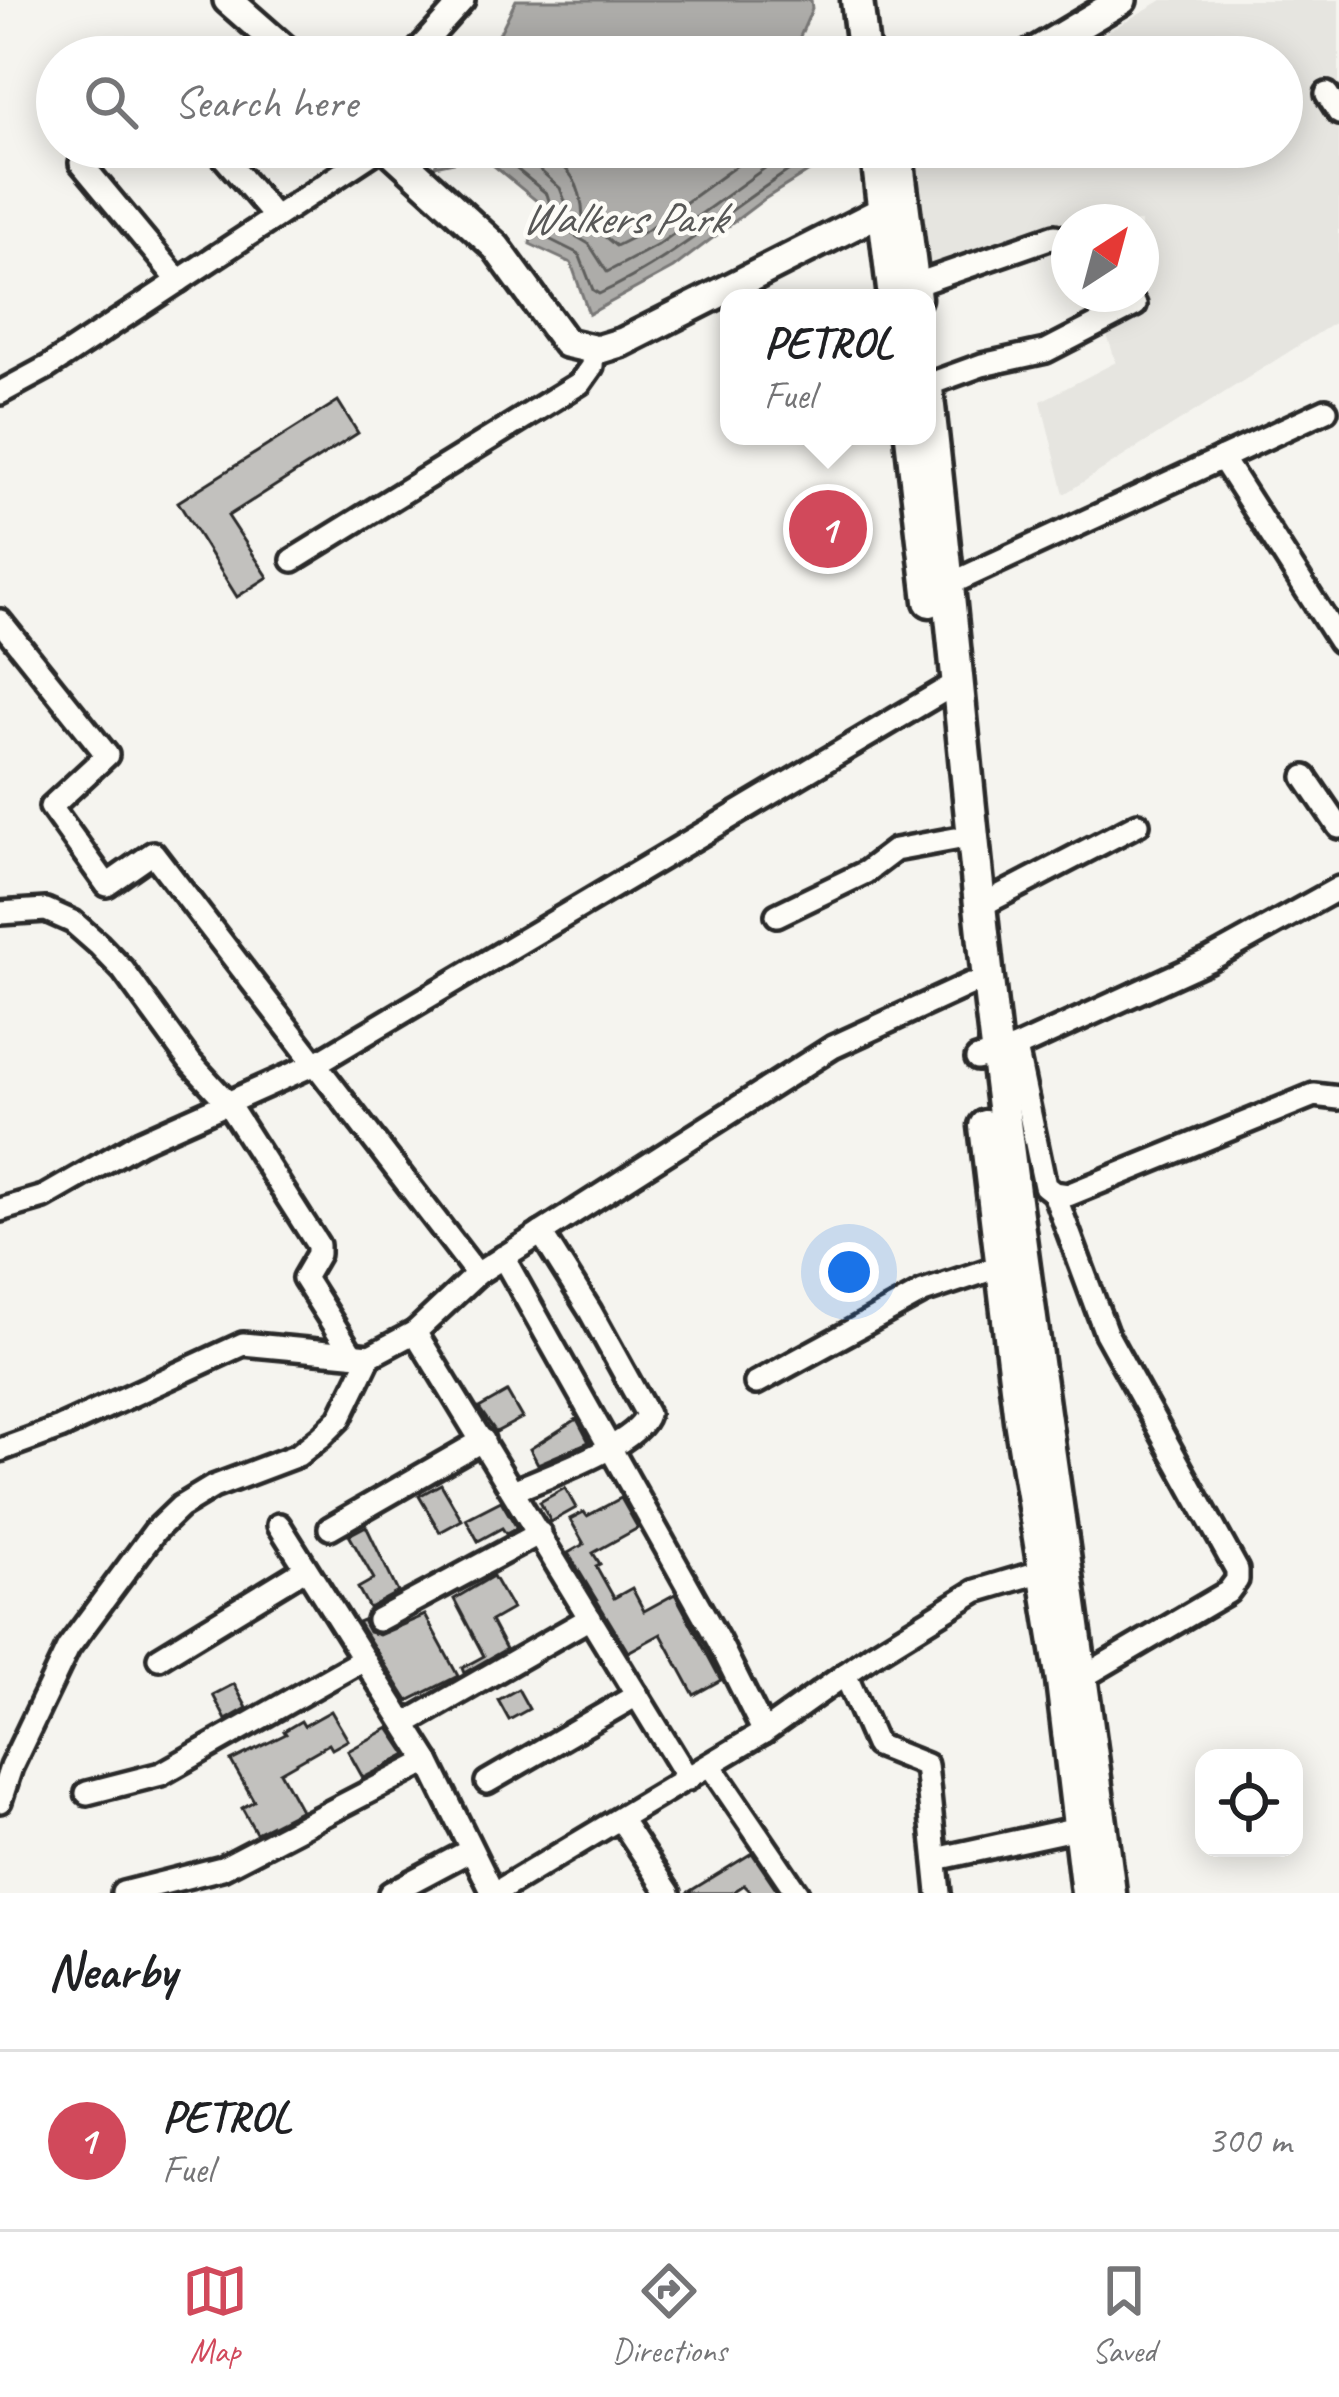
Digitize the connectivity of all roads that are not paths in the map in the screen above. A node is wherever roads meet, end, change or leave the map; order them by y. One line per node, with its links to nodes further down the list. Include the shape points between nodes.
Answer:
1 (228, 0): 6 (main road)
2 (463, 0): 7 (street)
3 (856, 0): 8 (highway)
4 (877, 0): 9 (highway)
5 (1122, 0): 10 (main road)
6 (269, 36)
7 (431, 36)
8 (861, 36)
9 (881, 36)
10 (1061, 36)
11 (85, 168): 20 (street)
12 (232, 168): 18 (street)
13 (351, 168): 18 (street)
14 (408, 168): 27 (main road, via 496,247 566,344)
15 (878, 168): 17 (highway)
16 (898, 168): 23 (highway)
17 (882, 211): 21 (main road); 22 (highway)
18 (274, 217): 20 (street)
19 (1051, 238): 24 (street)
20 (179, 280): 29 (street)
21 (727, 289)
22 (906, 289)
23 (908, 289)
24 (921, 289)
25 (720, 292): 27 (main road)
26 (1122, 312): 28 (street, via 1046,350)
27 (593, 350): 34 (street, via 580,383)
28 (936, 383)
29 (0, 393)
30 (1326, 410): 33 (street)
31 (912, 445): 38 (highway)
32 (934, 445): 35 (highway)
33 (1222, 458): 35 (street); 37 (street)
34 (293, 560)
35 (950, 584): 38 (highway)
36 (0, 621): 49 (street, via 107,755 51,807 107,885 153,853)
37 (1339, 641)
38 (949, 687): 42 (highway); 44 (highway); 49 (street)
39 (1305, 777): 41 (street)
40 (1138, 824): 44 (street)
41 (1339, 827)
42 (956, 838): 46 (street, via 895,850); 47 (highway)
43 (1339, 888): 48 (street, via 1209,960)
44 (982, 904): 48 (highway)
45 (0, 913): 51 (street, via 46,910 73,922 123,970)
46 (777, 915)
47 (970, 984): 48 (highway); 54 (street, via 832,1047)
48 (996, 1053): 52 (street); 56 (highway); 67 (highway)
49 (316, 1064): 51 (street); 57 (street)
50 (1339, 1098): 52 (street, via 1314,1095 1068,1195)
51 (226, 1101): 53 (street, via 63,1188); 59 (street, via 318,1245 304,1278)
52 (1054, 1193): 76 (street, via 1106,1333 1237,1570 1228,1592)
53 (0, 1210)
54 (541, 1233): 55 (street); 62 (street, via 647,1414 643,1426)
55 (503, 1257): 57 (street); 62 (street)
56 (1000, 1266): 60 (street, via 923,1292); 67 (highway)
57 (477, 1274): 58 (street)
58 (415, 1332): 59 (street); 61 (street)
59 (361, 1355): 63 (street, via 243,1344); 85 (street, via 340,1418 322,1436 298,1455 213,1487 155,1531 68,1648)
60 (756, 1382)
61 (483, 1440): 64 (street); 66 (street)
62 (608, 1448): 64 (street); 79 (street)
63 (0, 1450)
64 (514, 1490): 68 (street)
65 (279, 1525): 69 (street)
66 (330, 1528)
67 (1048, 1531): 70 (highway); 76 (highway)
68 (540, 1533): 71 (street); 72 (street)
69 (305, 1570): 73 (street); 74 (street)
70 (1043, 1571): 75 (street, via 976,1591); 87 (highway)
71 (590, 1618): 77 (street); 78 (street)
72 (378, 1620)
73 (159, 1658)
74 (364, 1659): 78 (street); 84 (street, via 161,1774)
75 (845, 1674): 79 (street); 89 (street, via 875,1745 926,1765)
76 (1083, 1677): 99 (highway)
77 (637, 1695): 82 (street); 83 (street)
78 (405, 1724): 80 (street)
79 (764, 1732): 81 (street)
80 (428, 1761): 88 (street); 91 (street, via 222,1868)
81 (710, 1766): 82 (street); 96 (street)
82 (688, 1779): 86 (street)
83 (487, 1782)
84 (87, 1793)
85 (0, 1801)
86 (621, 1820): 90 (street); 95 (street)
87 (1078, 1828): 89 (street); 98 (highway)
88 (469, 1851): 92 (street); 93 (street)
89 (936, 1859): 97 (street)
90 (528, 1873): 93 (street); 94 (street)
91 (123, 1893)
92 (390, 1893)
93 (494, 1893)
94 (541, 1893)
95 (669, 1893)
96 (796, 1893)
97 (939, 1893)
98 (1087, 1893)
99 (1110, 1893)

